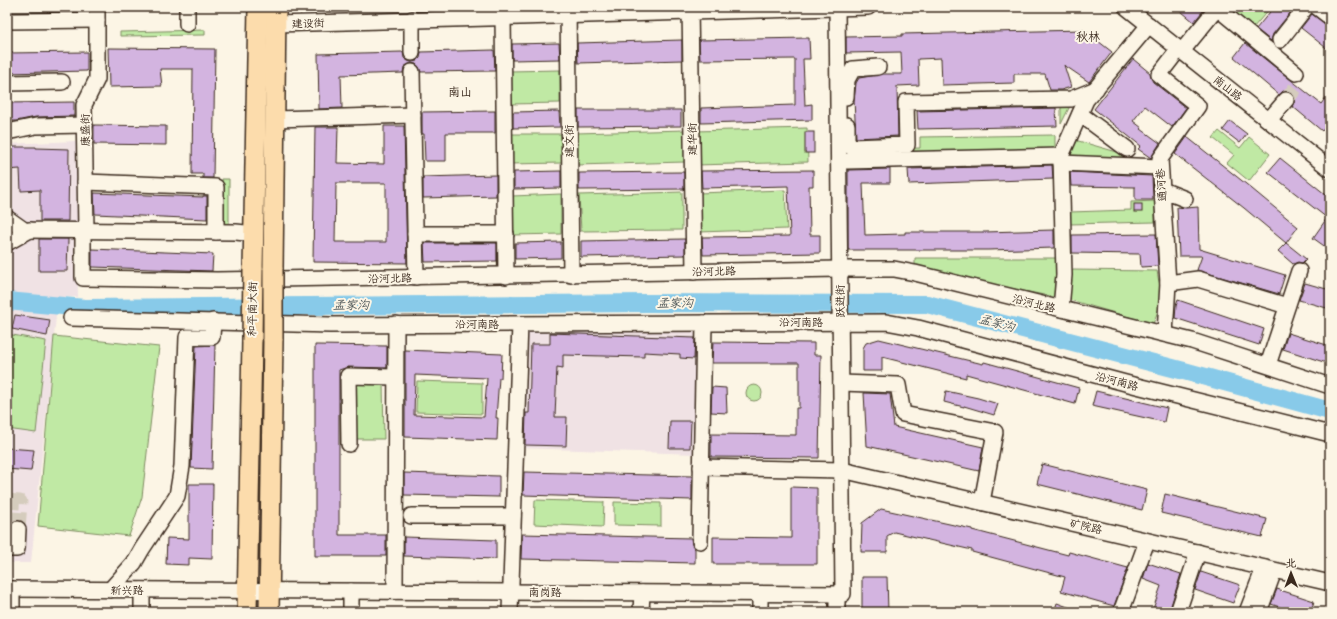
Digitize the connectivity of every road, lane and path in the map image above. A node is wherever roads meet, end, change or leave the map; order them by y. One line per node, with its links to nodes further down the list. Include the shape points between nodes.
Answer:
1 (187, 7): 19 (street)
2 (258, 7): 50 (main road, 和平南大街)
3 (837, 7): 4 (street, 建设街); 9 (street, 建设街); 30 (street, 跃进街)
4 (868, 7)
5 (1126, 7): 20 (street, 南山路)
6 (1218, 7): 22 (street); 26 (street)
7 (1306, 7): 21 (street)
8 (1317, 7): 16 (street)
9 (690, 9): 10 (street, 建设街); 56 (street, 建华街)
10 (568, 11): 15 (street, 建设街); 57 (street, 建文街)
11 (468, 12): 15 (street, 建设街); 17 (street, 建设街)
12 (97, 13): 18 (street); 36 (street, 康盛街, via 97,78 84,105)
13 (360, 14): 14 (street, 建设街); 17 (street, 建设街)
14 (276, 16): 34 (main road, 和平南大街)
15 (503, 17): 52 (street)
16 (1330, 17)
17 (412, 19): 23 (street)
18 (7, 21)
19 (187, 24)
20 (1149, 25): 22 (street, 南山路); 29 (street)
21 (1280, 40)
22 (1180, 50): 35 (street, 南山路); 41 (street, 通河巷, via 1159,75 1198,106)
23 (412, 53)
24 (878, 67): 30 (street, via 853,68)
25 (412, 72): 33 (street)
26 (1298, 80)
27 (62, 82): 28 (street)
28 (7, 83)
29 (1096, 89): 30 (street, via 1071,99 906,102 907,145 893,146 851,147 847,144); 32 (street, via 1086,100)
30 (842, 99): 54 (street, 跃进街)
31 (1286, 100): 35 (street)
32 (1080, 114): 38 (street); 39 (street)
33 (413, 115): 34 (street); 51 (street)
34 (275, 119): 95 (main road, 和平南大街, bridge)
35 (1269, 120): 42 (street, 南山路)
36 (85, 125): 37 (street, via 36,126); 43 (street, 康盛街)
37 (7, 132)
38 (1127, 150)
39 (1061, 159): 40 (street); 41 (street); 63 (street, via 1064,276)
40 (847, 161)
41 (1160, 163): 44 (street, 通河巷)
42 (1330, 169)
43 (85, 182): 48 (street, 康盛街); 49 (street, via 216,187)
44 (1162, 190): 45 (street); 61 (street, 通河巷)
45 (1185, 199)
46 (7, 218): 48 (street, via 24,230)
47 (30, 230): 53 (street)
48 (82, 231): 49 (street); 60 (street, 康盛街)
49 (216, 232): 50 (street)
50 (254, 234): 94 (main road, 和平南大街, bridge)
51 (415, 234): 52 (street); 59 (street)
52 (506, 234): 58 (street)
53 (7, 244)
54 (840, 269): 56 (street, 沿河北路); 63 (street, 沿河北路, via 894,269); 65 (street, 跃进街)
55 (1299, 271): 62 (street)
56 (694, 272): 57 (street, 沿河北路)
57 (571, 274): 58 (street, 沿河北路)
58 (506, 276): 59 (street, 沿河北路)
59 (416, 277): 60 (street, 沿河北路, via 217,280)
60 (83, 278)
61 (1168, 283): 62 (street, via 1198,279); 71 (street, 通河巷)
62 (1287, 306): 73 (street)
63 (1061, 309): 71 (street, 沿河北路)
64 (71, 318): 66 (street, 沿河南路)
65 (840, 319): 68 (street, 沿河南路); 75 (street, 跃进街); 77 (street, 沿河南路, via 886,322 918,328)
66 (188, 321): 67 (street, 沿河南路); 72 (street)
67 (213, 321): 69 (street, 沿河南路, via 330,325); 72 (street, via 212,337)
68 (704, 323): 70 (street, 沿河南路); 79 (street)
69 (396, 324): 70 (street, 沿河南路); 74 (street)
70 (520, 324): 83 (street)
71 (1165, 334): 73 (street, 沿河北路)
72 (187, 337): 92 (street, via 182,466 177,496 134,563)
73 (1268, 366): 76 (street, 沿河北路)
74 (396, 377): 78 (street, via 348,376); 97 (street)
75 (841, 383): 80 (street, 跃进街); 81 (street, via 898,385 903,414 995,432)
76 (1330, 386)
77 (1330, 434)
78 (348, 444)
79 (702, 466): 80 (street, 矿院路); 86 (street)
80 (842, 470): 81 (street, 矿院路); 101 (street, 跃进街)
81 (982, 502): 85 (street, 矿院路)
82 (412, 516): 83 (street)
83 (513, 516): 98 (street)
84 (18, 529): 87 (street, via 17,549)
85 (1147, 540): 88 (street, 矿院路); 111 (street)
86 (700, 541)
87 (7, 549)
88 (1198, 552): 89 (street, 矿院路); 112 (street)
89 (1269, 569): 90 (street, 矿院路); 113 (street); 114 (street)
90 (1330, 583)
91 (10, 590): 92 (street, 新兴路); 102 (street)
92 (110, 590): 93 (street, 新兴路)
93 (142, 590): 94 (street, 新兴路); 103 (street)
94 (247, 590): 95 (street, 南岗路); 104 (main road, 和平南大街)
95 (269, 590): 96 (street, 南岗路); 105 (main road, 和平南大街)
96 (351, 591): 97 (street, 南岗路); 106 (street)
97 (395, 591): 98 (street, 南岗路)
98 (510, 592): 99 (street, 南岗路); 107 (street)
99 (642, 593): 100 (street, 南岗路); 108 (street)
100 (760, 594): 101 (street, 南岗路); 109 (street)
101 (840, 594): 110 (street, 跃进街)
102 (12, 612)
103 (142, 612)
104 (247, 612)
105 (269, 612)
106 (351, 612)
107 (510, 612)
108 (641, 612)
109 (760, 612)
110 (837, 612)
111 (1121, 612)
112 (1178, 612)
113 (1247, 612)
114 (1259, 612)

